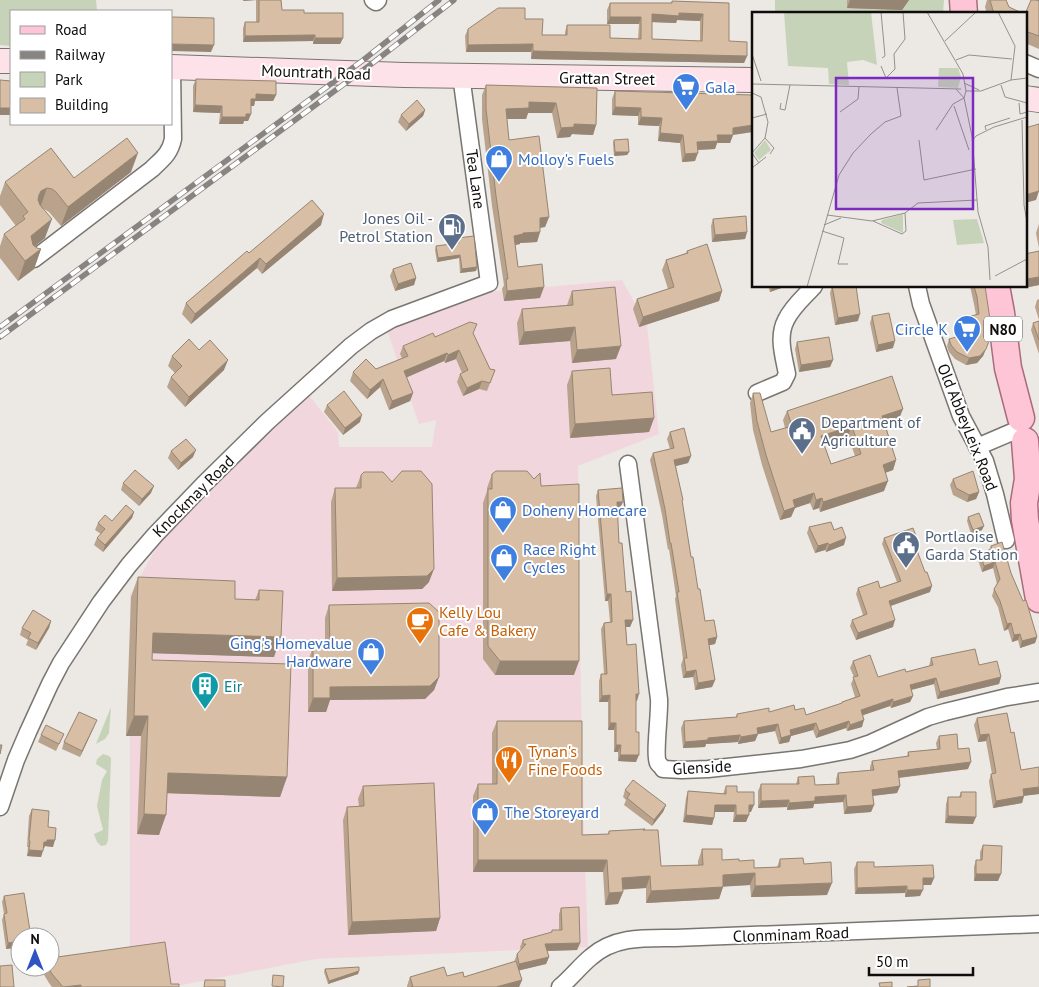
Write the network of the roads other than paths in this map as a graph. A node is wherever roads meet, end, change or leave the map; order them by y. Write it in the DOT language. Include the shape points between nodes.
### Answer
graph roads {
  1 [pos="374,0"];
  2 [pos="378,0"];
  3 [pos="1026,63"];
  4 [pos="172,67"];
  5 [pos="1039,69"];
  6 [pos="461,75"];
  7 [pos="752,80"];
  8 [pos="1026,98"];
  9 [pos="1039,100"];
  10 [pos="47,225"];
  11 [pos="59,240"];
  12 [pos="34,259"];
  13 [pos="489,283"];
  14 [pos="812,288"];
  15 [pos="917,288"];
  16 [pos="996,288"];
  17 [pos="757,393"];
  18 [pos="1031,436"];
  19 [pos="977,447"];
  20 [pos="628,464"];
  21 [pos="1006,540"];
  22 [pos="1039,599"];
  23 [pos="1039,692"];
  24 [pos="0,807"];
  25 [pos="1039,924"];
  26 [pos="560,987"];
  1 -- 2 [label="street"];
  3 -- 5 [label="street"];
  4 -- 6 [label="main road, Mountrath Road"];
  4 -- 11 [label="street" via="173,139 168,153 152,169"];
  6 -- 7 [label="main road, Grattan Street"];
  6 -- 13 [label="street, Tea Lane"];
  8 -- 9 [label="main road"];
  10 -- 11 [label="street"];
  11 -- 12 [label="street"];
  13 -- 24 [label="street, Knockmay Road" via="392,319 351,346 267,422 155,535 101,602 61,663 28,732"];
  14 -- 17 [label="street" via="794,308 783,329 787,374 783,382"];
  15 -- 19 [label="street, Old AbbeyLeix Road" via="961,416"];
  16 -- 18 [label="main road, N80" via="1009,372"];
  18 -- 19 [label="street"];
  18 -- 22 [label="main road" via="1024,503"];
  19 -- 21 [label="street, Old AbbeyLeix Road" via="990,478"];
  20 -- 23 [label="street, Glenside" via="659,699 656,755 663,770 801,759 850,750 944,712"];
  25 -- 26 [label="street, Clonminam Road" via="619,941 590,958"];
}
